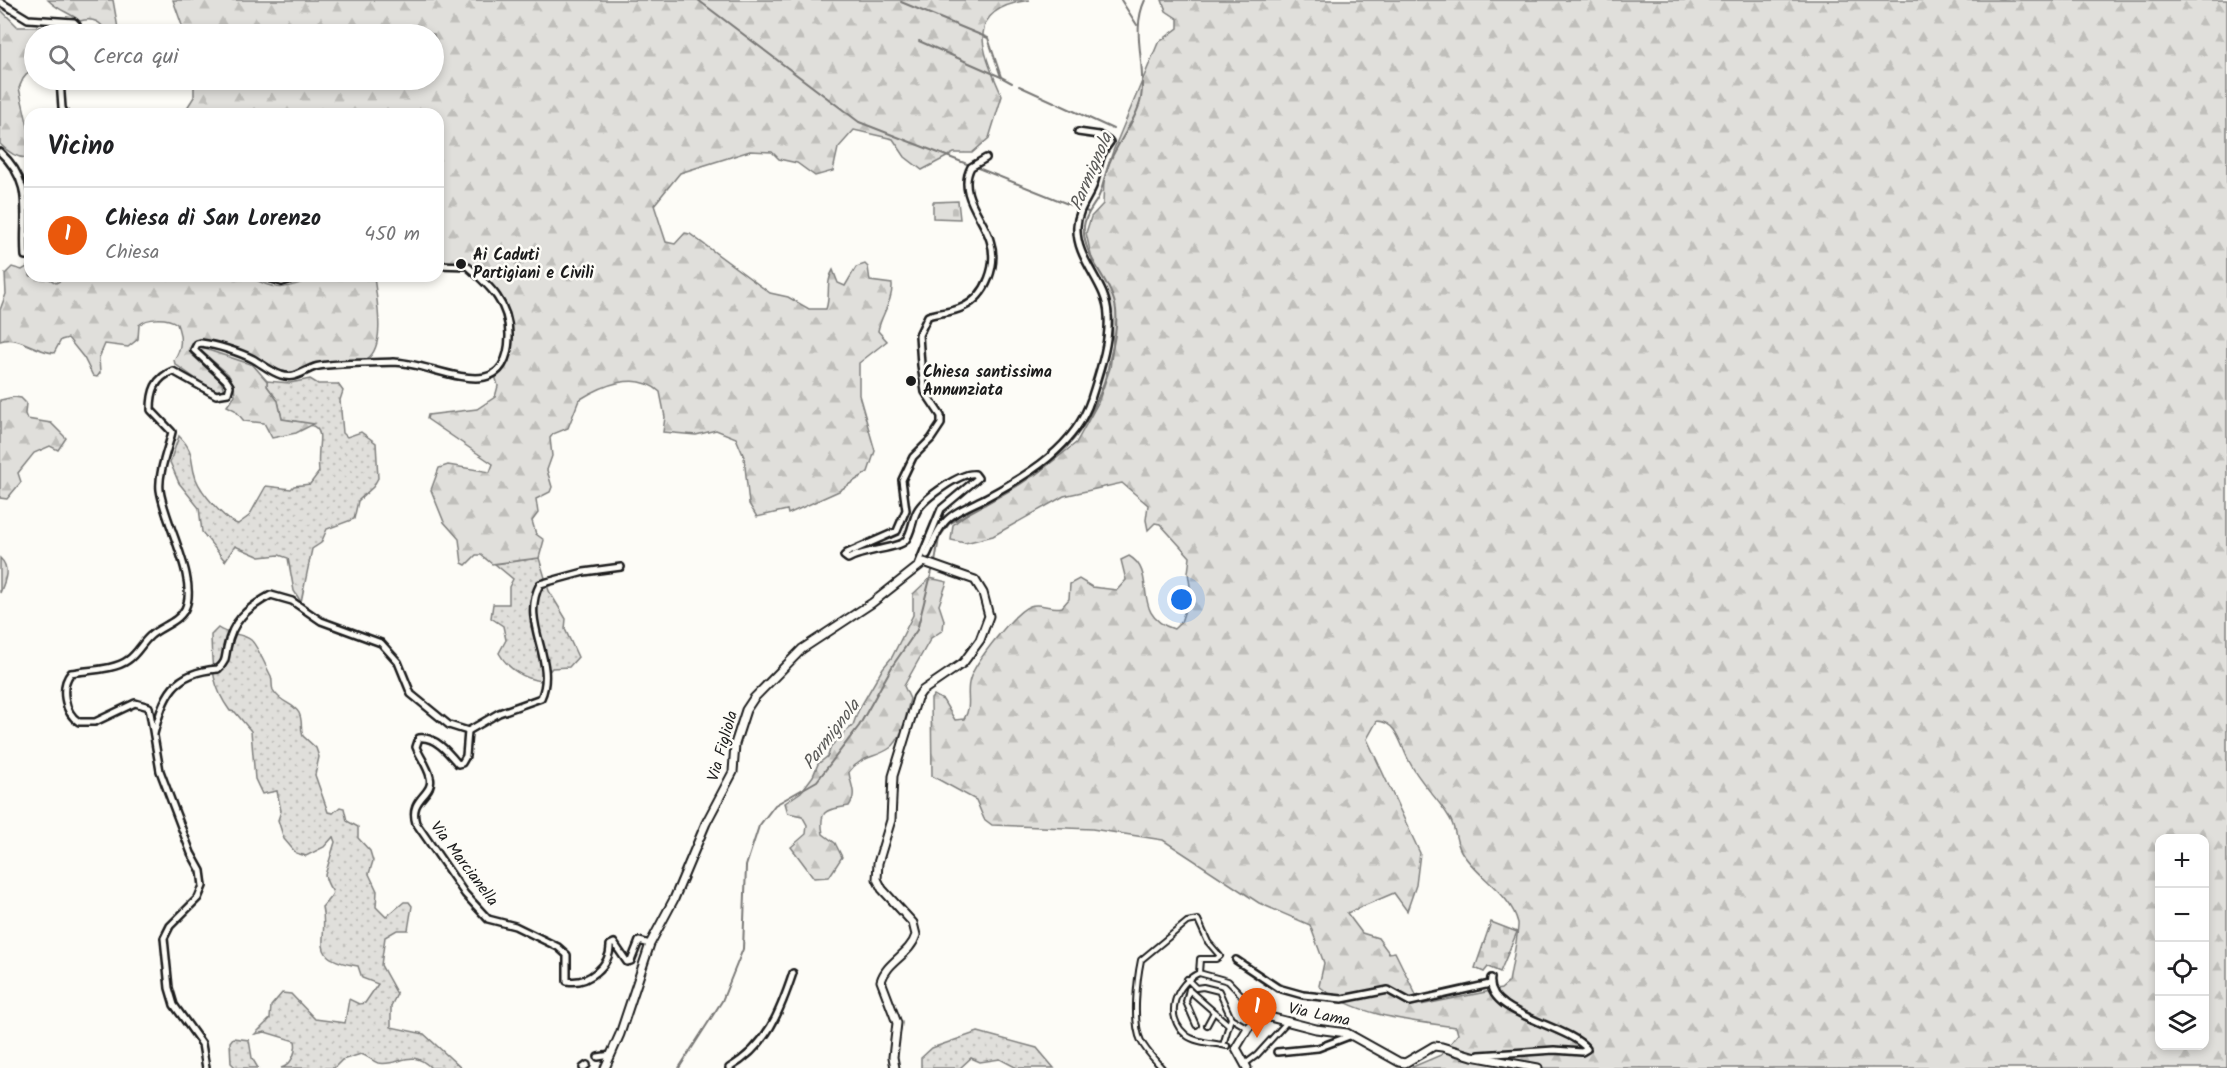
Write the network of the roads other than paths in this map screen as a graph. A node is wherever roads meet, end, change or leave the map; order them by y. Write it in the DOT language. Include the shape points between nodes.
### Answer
graph roads {
  1 [pos="0,2"];
  2 [pos="76,24"];
  3 [pos="61,90"];
  4 [pos="62,108"];
  5 [pos="1078,132"];
  6 [pos="0,152"];
  7 [pos="986,158"];
  8 [pos="24,197"];
  9 [pos="444,265"];
  10 [pos="920,564"];
  11 [pos="621,567"];
  12 [pos="468,731"];
  13 [pos="153,738"];
  14 [pos="650,944"];
  15 [pos="1236,960"];
  16 [pos="793,973"];
  17 [pos="1199,974"];
  18 [pos="1187,979"];
  19 [pos="1190,988"];
  20 [pos="1214,1012"];
  21 [pos="1262,1015"];
  22 [pos="1231,1018"];
  23 [pos="1286,1022"];
  24 [pos="1196,1025"];
  25 [pos="1206,1025"];
  26 [pos="1229,1025"];
  27 [pos="1248,1028"];
  28 [pos="1352,1035"];
  29 [pos="1229,1046"];
  30 [pos="1277,1052"];
  31 [pos="611,1055"];
  32 [pos="1472,1056"];
  33 [pos="598,1057"];
  34 [pos="1246,1066"];
  35 [pos="206,1068"];
  36 [pos="605,1068"];
  37 [pos="729,1068"];
  38 [pos="895,1068"];
  39 [pos="1162,1068"];
  40 [pos="1538,1068"];
  1 -- 2 [label="street" via="28,19"];
  3 -- 4 [label="street"];
  5 -- 10 [label="street" via="1099,135 1110,142 1098,161 1094,184 1077,227 1081,255 1108,312 1107,342 1091,399 1073,430 1046,460 945,522"];
  6 -- 8 [label="street" via="17,170"];
  7 -- 10 [label="street" via="971,167 968,181 972,206 990,238 988,280 981,294 969,304 928,316 919,335 925,393 941,416 941,424 913,457 902,480 906,510 897,531 844,556 848,559 867,550 901,546 917,511 930,495 963,475 975,474 978,478 941,509"];
  9 -- 13 [label="street" via="467,266 496,293 510,325 506,363 497,373 471,378 392,362 319,366 290,377 251,358 201,343 194,350 230,386 228,393 216,395 173,371 156,382 151,410 172,432 159,488 184,567 188,586 186,607 178,619 150,635 129,660 71,673 66,678 65,691 70,716 84,724 135,703 144,704 149,707"];
  10 -- 14 [label="street, Via Figliola" via="872,603 802,649 754,698 739,727 727,786"];
  10 -- 38 [label="street" via="953,571 980,585 989,616 980,640 963,663 917,698 893,776 891,820 877,879 913,923 916,936 881,981 897,1023"];
  11 -- 12 [label="street" via="540,584 533,596 532,612 545,673 541,698 499,713"];
  12 -- 13 [label="street" via="449,725 411,694 398,662 381,643 321,621 292,601 271,595 250,606 232,626 226,662 218,669 184,677 174,685 161,709"];
  12 -- 14 [label="street, Via Marcianella" via="466,756 458,764 435,741 419,738 416,747 431,778 430,787 415,804 413,813 416,824 465,894 488,919 515,926 558,946 567,955 567,981 580,981 602,969 614,943 627,962 635,955 639,941"];
  13 -- 35 [label="street" via="160,771 201,870 203,886 198,898 170,926 164,945 174,1005 202,1044"];
  14 -- 31 [label="street, Via Figliola"];
  15 -- 32 [label="street" via="1278,988 1342,999 1388,990 1410,1002 1490,981 1494,993 1508,1006 1527,1019 1562,1030 1587,1049"];
  16 -- 37 [label="street" via="775,1023"];
  17 -- 18 [label="street"];
  17 -- 21 [label="street" via="1228,981"];
  17 -- 39 [label="street" via="1200,958 1220,956 1198,920 1187,922 1141,960 1137,989 1140,1040"];
  18 -- 19 [label="street"];
  18 -- 29 [label="street" via="1174,1006 1177,1023 1191,1038"];
  19 -- 20 [label="street"];
  19 -- 22 [label="street" via="1220,991"];
  19 -- 24 [label="street" via="1186,1002"];
  20 -- 25 [label="street"];
  20 -- 26 [label="street"];
  21 -- 23 [label="street, Via Lama"];
  21 -- 27 [label="street, Via Lama"];
  22 -- 26 [label="street"];
  22 -- 27 [label="street"];
  23 -- 28 [label="street, Via Lama"];
  23 -- 34 [label="street"];
  26 -- 29 [label="street"];
  27 -- 29 [label="street, Via Lama"];
  28 -- 30 [label="street" via="1318,1048"];
  28 -- 32 [label="street, Via Lama" via="1399,1062 1416,1059 1434,1046"];
  29 -- 34 [label="street"];
  31 -- 33 [label="street"];
  31 -- 36 [label="street, Via Figliola"];
  32 -- 40 [label="street"];
}
